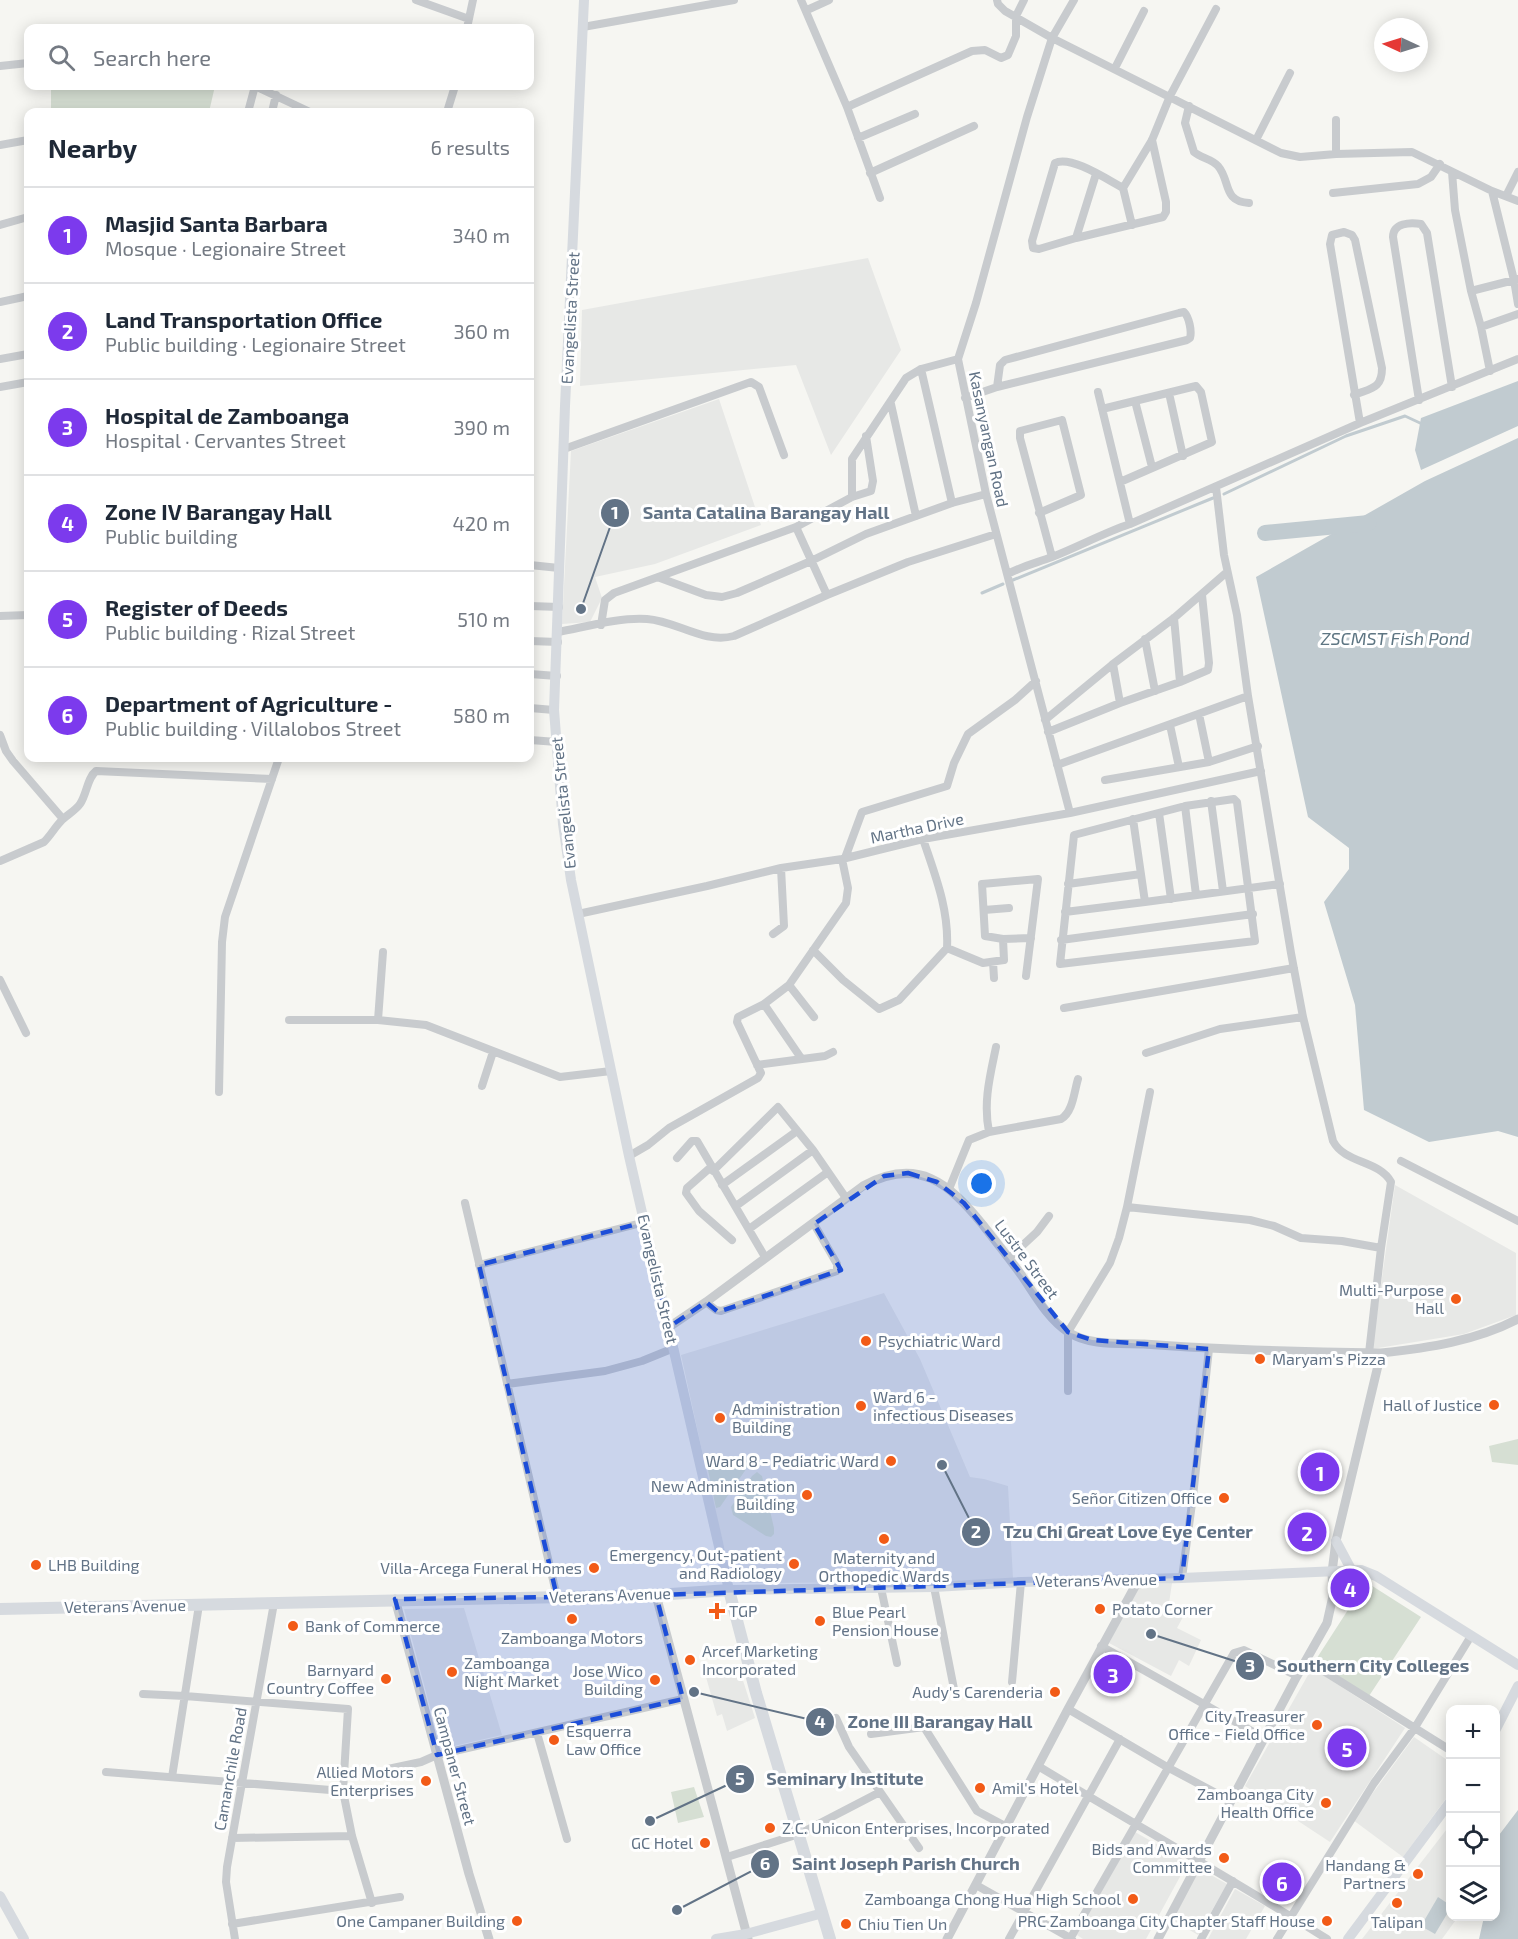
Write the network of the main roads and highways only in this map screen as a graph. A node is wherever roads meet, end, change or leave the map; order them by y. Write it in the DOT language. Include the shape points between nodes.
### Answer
graph roads {
  1 [pos="585,0"];
  2 [pos="1336,1540"];
  3 [pos="1352,1570"];
  4 [pos="729,1590"];
  5 [pos="0,1609"];
  6 [pos="1518,1665"];
  7 [pos="1518,1686"];
  8 [pos="1500,1721"];
  9 [pos="1446,1807"];
  10 [pos="0,1896"];
  11 [pos="823,1913"];
  12 [pos="747,1937"];
  13 [pos="24,1939"];
  14 [pos="716,1939"];
  15 [pos="830,1939"];
  16 [pos="1348,1939"];
  1 -- 4 [label="main road, Evangelista Street" via="554,710 562,824 629,1156"];
  2 -- 3 [label="main road"];
  3 -- 4 [label="main road, Veterans Avenue" via="934,1587"];
  3 -- 6 [label="main road, Veterans Avenue" via="1376,1576"];
  4 -- 5 [label="main road, Veterans Avenue" via="656,1595"];
  4 -- 11 [label="main road" via="750,1674"];
  7 -- 8 [label="main road"];
  9 -- 16 [label="main road"];
  10 -- 13 [label="main road"];
  11 -- 12 [label="main road"];
  11 -- 15 [label="main road"];
  12 -- 14 [label="main road"];
}
